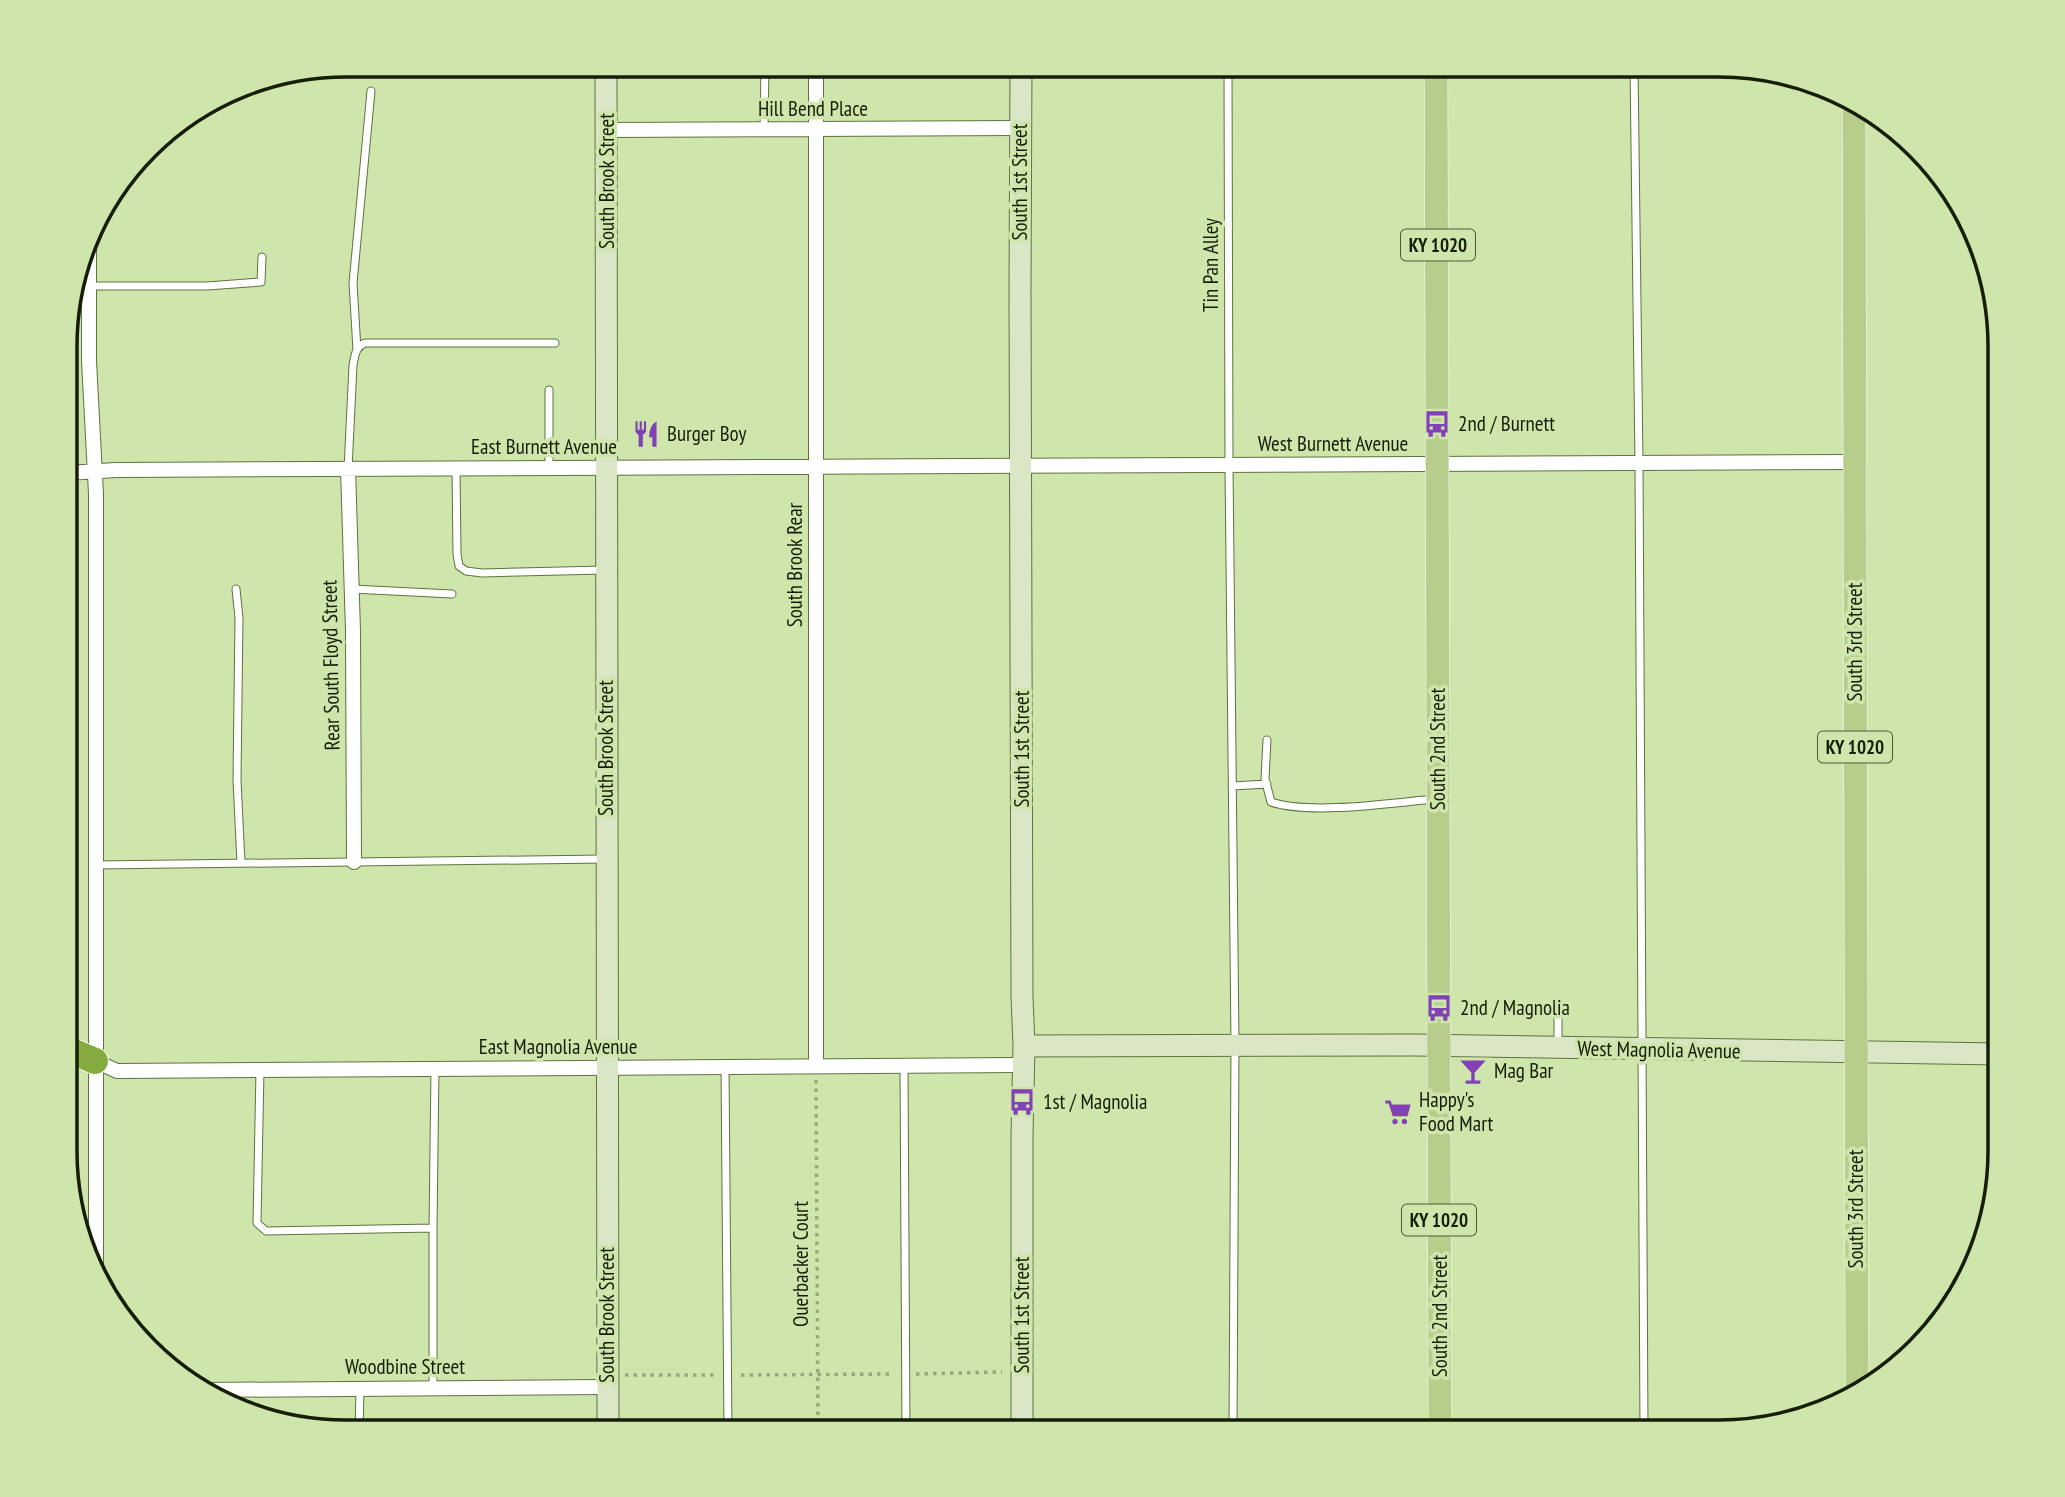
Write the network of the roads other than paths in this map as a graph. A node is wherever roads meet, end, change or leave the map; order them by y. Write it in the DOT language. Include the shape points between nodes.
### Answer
graph roads {
  1 [pos="606,77"];
  2 [pos="765,77"];
  3 [pos="816,77"];
  4 [pos="1021,77"];
  5 [pos="1228,77"];
  6 [pos="1436,77"];
  7 [pos="1634,77"];
  8 [pos="371,91"];
  9 [pos="1854,113"];
  10 [pos="1020,128"];
  11 [pos="607,130"];
  12 [pos="764,130"];
  13 [pos="815,130"];
  14 [pos="262,257"];
  15 [pos="88,268"];
  16 [pos="88,286"];
  17 [pos="555,344"];
  18 [pos="357,350"];
  19 [pos="550,390"];
  20 [pos="1854,462"];
  21 [pos="1437,464"];
  22 [pos="1639,464"];
  23 [pos="1229,466"];
  24 [pos="817,467"];
  25 [pos="1021,467"];
  26 [pos="456,468"];
  27 [pos="549,468"];
  28 [pos="607,468"];
  29 [pos="348,469"];
  30 [pos="94,471"];
  31 [pos="77,472"];
  32 [pos="605,570"];
  33 [pos="236,589"];
  34 [pos="351,589"];
  35 [pos="452,594"];
  36 [pos="1267,740"];
  37 [pos="1266,784"];
  38 [pos="1232,786"];
  39 [pos="1438,798"];
  40 [pos="606,859"];
  41 [pos="354,862"];
  42 [pos="241,863"];
  43 [pos="95,864"];
  44 [pos="1558,1005"];
  45 [pos="1235,1044"];
  46 [pos="1439,1046"];
  47 [pos="1558,1048"];
  48 [pos="1643,1049"];
  49 [pos="77,1053"];
  50 [pos="1856,1053"];
  51 [pos="1988,1054"];
  52 [pos="1023,1055"];
  53 [pos="95,1061"];
  54 [pos="904,1065"];
  55 [pos="725,1066"];
  56 [pos="816,1066"];
  57 [pos="607,1067"];
  58 [pos="435,1069"];
  59 [pos="260,1070"];
  60 [pos="433,1228"];
  61 [pos="96,1251"];
  62 [pos="1857,1382"];
  63 [pos="607,1387"];
  64 [pos="360,1388"];
  65 [pos="433,1388"];
  66 [pos="223,1390"];
  67 [pos="359,1420"];
  68 [pos="608,1420"];
  69 [pos="728,1420"];
  70 [pos="906,1420"];
  71 [pos="1022,1420"];
  72 [pos="1233,1420"];
  73 [pos="1440,1420"];
  74 [pos="1644,1420"];
  1 -- 11 [label="street, South Brook Street"];
  2 -- 12 [label="lane"];
  3 -- 13 [label="street, South Brook Rear"];
  4 -- 10 [label="street, South 1st Street"];
  5 -- 23 [label="lane, Tin Pan Alley"];
  6 -- 21 [label="main road, South 2nd Street / KY 1020"];
  7 -- 22 [label="lane"];
  8 -- 18 [label="lane" via="353,283"];
  9 -- 20 [label="main road, South 3rd Street / KY 1020"];
  10 -- 13 [label="street, Hill Bend Place"];
  10 -- 25 [label="street, South 1st Street"];
  11 -- 12 [label="street, Hill Bend Place"];
  11 -- 28 [label="street, South Brook Street"];
  12 -- 13 [label="street, Hill Bend Place"];
  13 -- 24 [label="street, South Brook Rear"];
  14 -- 16 [label="lane" via="261,282"];
  15 -- 16 [label="street"];
  16 -- 30 [label="street"];
  17 -- 18 [label="lane" via="365,343"];
  18 -- 29 [label="lane"];
  19 -- 27 [label="lane"];
  20 -- 22 [label="street, West Burnett Avenue"];
  20 -- 50 [label="main road, South 3rd Street / KY 1020"];
  21 -- 22 [label="street, West Burnett Avenue"];
  21 -- 23 [label="street, West Burnett Avenue"];
  21 -- 39 [label="main road, South 2nd Street / KY 1020"];
  22 -- 48 [label="lane"];
  23 -- 25 [label="street, West Burnett Avenue"];
  23 -- 38 [label="lane, Tin Pan Alley"];
  24 -- 25 [label="street, East Burnett Avenue"];
  24 -- 28 [label="street, East Burnett Avenue"];
  24 -- 56 [label="street, South Brook Rear"];
  25 -- 52 [label="street, South 1st Street"];
  26 -- 27 [label="street, East Burnett Avenue"];
  26 -- 29 [label="street, East Burnett Avenue"];
  26 -- 32 [label="lane" via="457,554 459,566 466,571"];
  27 -- 28 [label="street, East Burnett Avenue"];
  28 -- 32 [label="street, South Brook Street"];
  29 -- 30 [label="street, East Burnett Avenue"];
  29 -- 34 [label="street, Rear South Floyd Street"];
  30 -- 31 [label="street, East Burnett Avenue"];
  30 -- 43 [label="street"];
  32 -- 40 [label="street, South Brook Street"];
  33 -- 42 [label="lane"];
  34 -- 35 [label="lane"];
  34 -- 41 [label="street, Rear South Floyd Street"];
  36 -- 37 [label="lane"];
  37 -- 38 [label="lane"];
  37 -- 39 [label="lane" via="1271,802 1286,807"];
  38 -- 45 [label="lane, Tin Pan Alley"];
  39 -- 46 [label="main road, South 2nd Street / KY 1020"];
  40 -- 41 [label="lane"];
  40 -- 57 [label="street, South Brook Street"];
  41 -- 42 [label="lane"];
  42 -- 43 [label="lane"];
  43 -- 53 [label="street"];
  44 -- 47 [label="lane"];
  45 -- 46 [label="street, West Magnolia Avenue"];
  45 -- 52 [label="street, West Magnolia Avenue"];
  45 -- 72 [label="lane, Tin Pan Alley"];
  46 -- 47 [label="street, West Magnolia Avenue"];
  46 -- 73 [label="main road, South 2nd Street / KY 1020"];
  47 -- 48 [label="street, West Magnolia Avenue"];
  48 -- 50 [label="street, West Magnolia Avenue"];
  48 -- 74 [label="lane"];
  49 -- 53 [label="highway"];
  50 -- 51 [label="street, West Magnolia Avenue"];
  50 -- 62 [label="main road, South 3rd Street / KY 1020"];
  52 -- 54 [label="street, East Magnolia Avenue"];
  52 -- 71 [label="street, South 1st Street"];
  53 -- 59 [label="street, East Magnolia Avenue" via="117,1071"];
  53 -- 61 [label="street"];
  54 -- 56 [label="street, East Magnolia Avenue"];
  54 -- 70 [label="lane"];
  55 -- 56 [label="street, East Magnolia Avenue"];
  55 -- 57 [label="street, East Magnolia Avenue"];
  55 -- 69 [label="lane"];
  57 -- 58 [label="street, East Magnolia Avenue"];
  57 -- 63 [label="street, South Brook Street"];
  58 -- 59 [label="street, East Magnolia Avenue"];
  58 -- 60 [label="lane"];
  59 -- 60 [label="lane" via="257,1223 266,1231"];
  60 -- 65 [label="lane"];
  63 -- 65 [label="street, Woodbine Street"];
  63 -- 68 [label="street, South Brook Street"];
  64 -- 65 [label="street, Woodbine Street"];
  64 -- 66 [label="street, Woodbine Street"];
  64 -- 67 [label="lane"];
}
